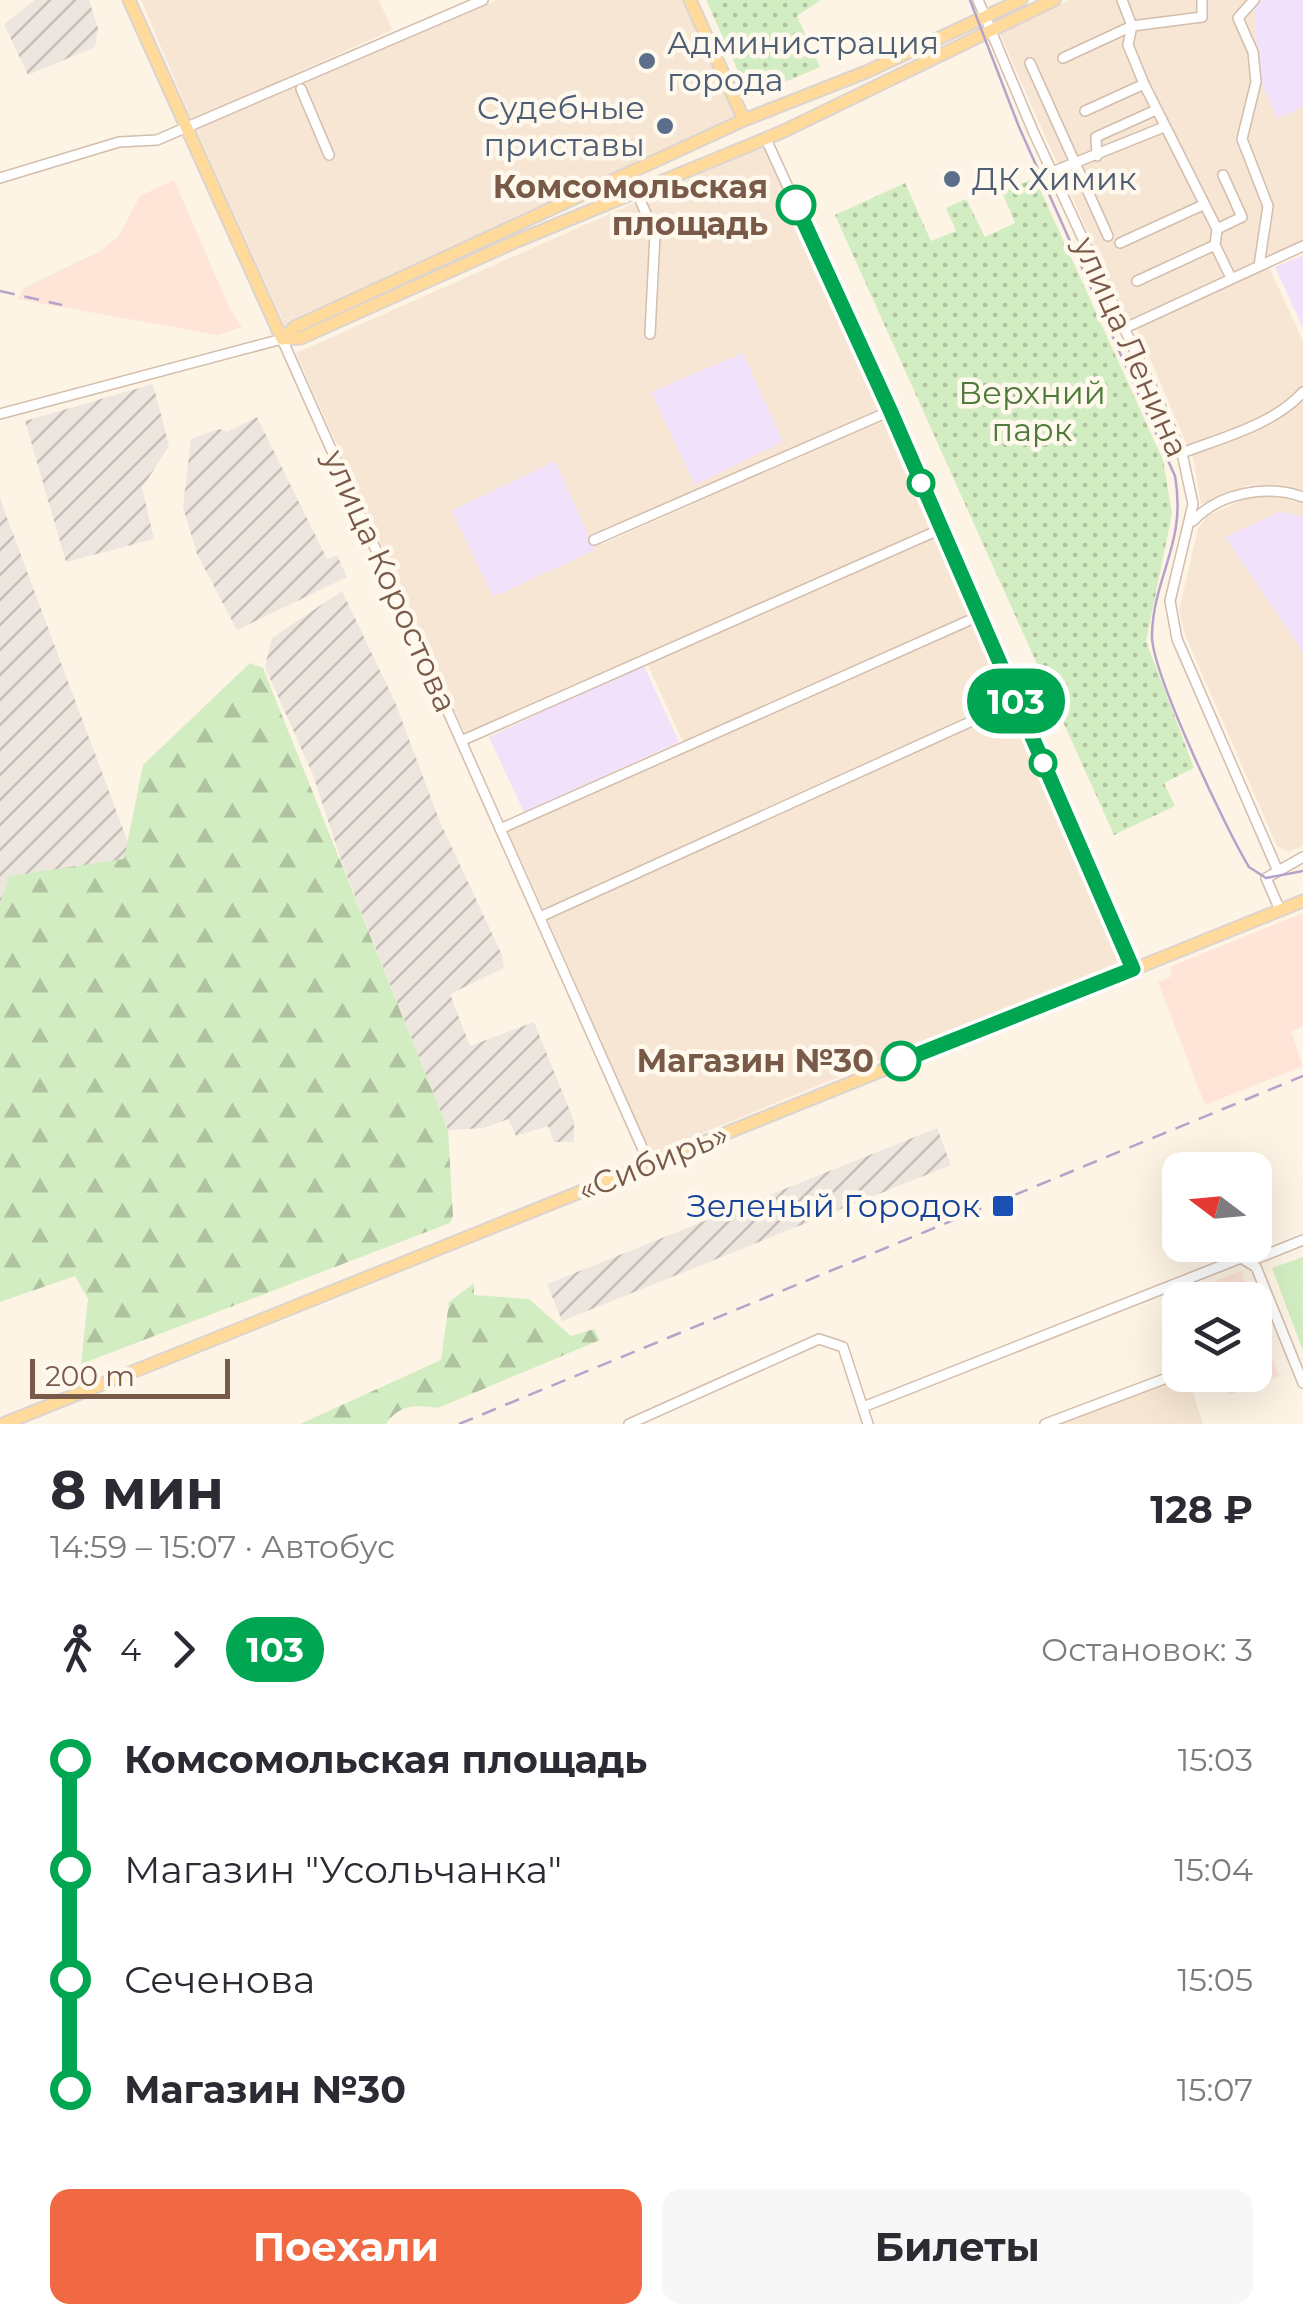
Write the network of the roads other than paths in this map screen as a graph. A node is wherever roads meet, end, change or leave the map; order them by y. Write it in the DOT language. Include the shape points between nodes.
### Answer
graph roads {
  1 [pos="129,0"];
  2 [pos="483,0"];
  3 [pos="690,0"];
  4 [pos="978,0"];
  5 [pos="1021,0"];
  6 [pos="1054,0"];
  7 [pos="1122,0"];
  8 [pos="1202,0"];
  9 [pos="1254,0"];
  10 [pos="985,24"];
  11 [pos="1132,26"];
  12 [pos="1062,58"];
  13 [pos="1030,62"];
  14 [pos="1144,84"];
  15 [pos="301,89"];
  16 [pos="800,98"];
  17 [pos="1156,110"];
  18 [pos="1085,111"];
  19 [pos="810,119"];
  20 [pos="744,120"];
  21 [pos="187,128"];
  22 [pos="1164,128"];
  23 [pos="708,138"];
  24 [pos="766,139"];
  25 [pos="330,155"];
  26 [pos="1097,156"];
  27 [pos="717,160"];
  28 [pos="1074,164"];
  29 [pos="1052,172"];
  30 [pos="1223,175"];
  31 [pos="0,178"];
  32 [pos="637,193"];
  33 [pos="1204,205"];
  34 [pos="1217,228"];
  35 [pos="1108,236"];
  36 [pos="1120,243"];
  37 [pos="1215,246"];
  38 [pos="1303,246"];
  39 [pos="1258,266"];
  40 [pos="1233,277"];
  41 [pos="1137,281"];
  42 [pos="1123,328"];
  43 [pos="650,334"];
  44 [pos="282,339"];
  45 [pos="1303,392"];
  46 [pos="890,410"];
  47 [pos="0,414"];
  48 [pos="1182,453"];
  49 [pos="1303,497"];
  50 [pos="1191,523"];
  51 [pos="941,529"];
  52 [pos="594,540"];
  53 [pos="979,616"];
  54 [pos="1016,701"];
  55 [pos="461,741"];
  56 [pos="500,829"];
  57 [pos="1303,857"];
  58 [pos="1278,869"];
  59 [pos="1303,901"];
  60 [pos="1280,910"];
  61 [pos="540,917"];
  62 [pos="1133,969"];
  63 [pos="649,1163"];
  64 [pos="1303,1240"];
  65 [pos="1253,1264"];
  66 [pos="1162,1380"];
  67 [pos="1303,1384"];
  68 [pos="863,1407"];
  69 [pos="3,1424"];
  70 [pos="629,1424"];
  71 [pos="868,1424"];
  72 [pos="1044,1424"];
  1 -- 21 [label="main road, улица Коростова"];
  2 -- 21 [label="street"];
  3 -- 20 [label="main road"];
  4 -- 10 [label="street, улица Ленина"];
  5 -- 10 [label="main road"];
  6 -- 10 [label="main road"];
  7 -- 11 [label="street"];
  8 -- 11 [label="street" via="1202,17"];
  9 -- 39 [label="street" via="1238,18 1253,52 1256,82 1242,139 1268,206"];
  10 -- 16 [label="main road"];
  10 -- 19 [label="main road"];
  10 -- 29 [label="street, улица Ленина"];
  11 -- 12 [label="street"];
  11 -- 14 [label="street" via="1128,45"];
  13 -- 28 [label="street"];
  14 -- 17 [label="street"];
  14 -- 18 [label="street"];
  15 -- 25 [label="street"];
  16 -- 19 [label="main road" via="812,102"];
  16 -- 20 [label="main road"];
  17 -- 22 [label="street"];
  17 -- 26 [label="street" via="1096,136"];
  19 -- 24 [label="main road"];
  20 -- 23 [label="main road"];
  21 -- 31 [label="street"];
  21 -- 44 [label="main road, улица Коростова"];
  22 -- 26 [label="street"];
  22 -- 33 [label="street"];
  23 -- 27 [label="main road" via="703,155"];
  23 -- 44 [label="main road" via="295,327"];
  24 -- 27 [label="main road"];
  24 -- 46 [label="street"];
  26 -- 28 [label="street"];
  27 -- 44 [label="main road" via="301,338"];
  28 -- 29 [label="street"];
  28 -- 35 [label="street"];
  29 -- 42 [label="street, улица Ленина"];
  30 -- 34 [label="street" via="1242,217"];
  32 -- 43 [label="street" via="655,234"];
  33 -- 34 [label="street"];
  33 -- 36 [label="street"];
  34 -- 37 [label="street"];
  37 -- 40 [label="street"];
  37 -- 41 [label="street"];
  38 -- 39 [label="street"];
  39 -- 40 [label="street"];
  40 -- 42 [label="street"];
  42 -- 48 [label="street, улица Ленина"];
  44 -- 47 [label="street"];
  44 -- 55 [label="street, улица Коростова"];
  45 -- 48 [label="street" via="1247,427"];
  46 -- 51 [label="street"];
  46 -- 52 [label="street"];
  48 -- 50 [label="street, улица Ленина" via="1191,483"];
  49 -- 50 [label="street" via="1249,491 1204,508"];
  50 -- 58 [label="street, улица Ленина" via="1170,601 1174,627"];
  51 -- 53 [label="street"];
  51 -- 55 [label="street"];
  53 -- 54 [label="street"];
  53 -- 56 [label="street"];
  54 -- 61 [label="street"];
  54 -- 62 [label="street"];
  55 -- 56 [label="street, улица Коростова"];
  56 -- 61 [label="street, улица Коростова"];
  57 -- 58 [label="street"];
  58 -- 60 [label="street" via="1266,878"];
  59 -- 60 [label="main road, «Сибирь»"];
  60 -- 62 [label="main road, «Сибирь»"];
  61 -- 63 [label="street, улица Коростова"];
  62 -- 63 [label="main road, «Сибирь»"];
  63 -- 69 [label="main road, «Сибирь»"];
  64 -- 65 [label="street"];
  65 -- 67 [label="street"];
  65 -- 68 [label="street" via="1234,1259"];
  66 -- 72 [label="street"];
  68 -- 70 [label="street" via="843,1348 819,1339"];
  68 -- 71 [label="street"];
}
